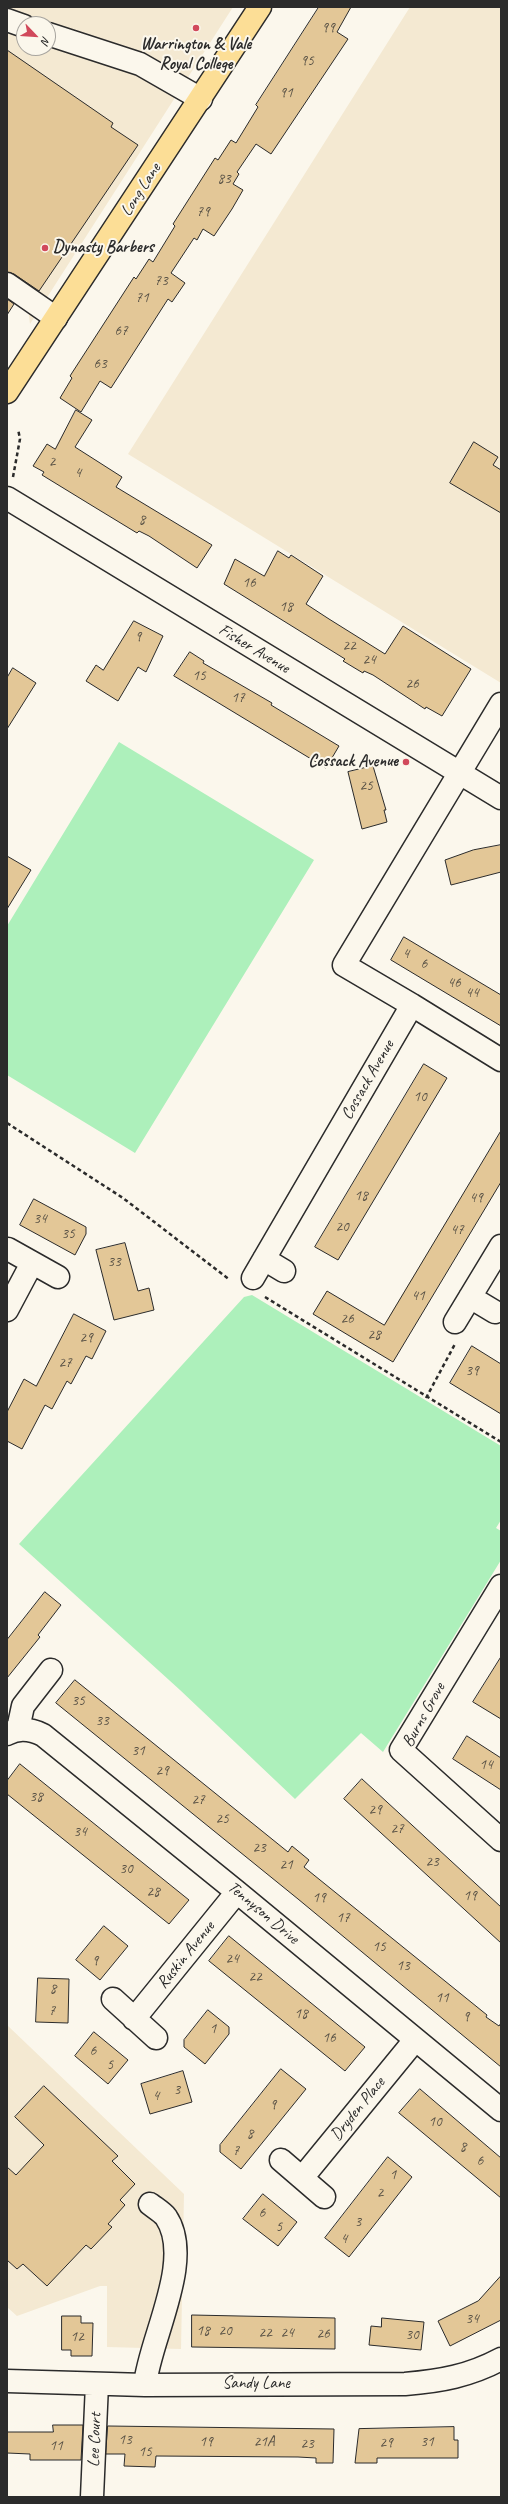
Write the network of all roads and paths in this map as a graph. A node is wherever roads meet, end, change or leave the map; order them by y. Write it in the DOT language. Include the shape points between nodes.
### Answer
graph roads {
  1 [pos="260,7"];
  2 [pos="56,37"];
  3 [pos="201,99"];
  4 [pos="7,284"];
  5 [pos="56,318"];
  6 [pos="7,392"];
  7 [pos="18,429"];
  8 [pos="9,490"];
  9 [pos="501,704"];
  10 [pos="458,772"];
  11 [pos="501,798"];
  12 [pos="412,1005"];
  13 [pos="501,1060"];
  14 [pos="7,1123"];
  15 [pos="501,1246"];
  16 [pos="8,1249"];
  17 [pos="264,1259"];
  18 [pos="32,1263"];
  19 [pos="284,1271"];
  20 [pos="58,1277"];
  21 [pos="250,1282"];
  22 [pos="470,1297"];
  23 [pos="7,1310"];
  24 [pos="495,1312"];
  25 [pos="455,1322"];
  26 [pos="426,1398"];
  27 [pos="501,1442"];
  28 [pos="501,1586"];
  29 [pos="51,1670"];
  30 [pos="13,1731"];
  31 [pos="501,1840"];
  32 [pos="237,1892"];
  33 [pos="113,1999"];
  34 [pos="134,2019"];
  35 [pos="156,2038"];
  36 [pos="415,2040"];
  37 [pos="501,2110"];
  38 [pos="280,2160"];
  39 [pos="302,2178"];
  40 [pos="324,2197"];
  41 [pos="150,2204"];
  42 [pos="501,2359"];
  43 [pos="7,2381"];
  44 [pos="97,2384"];
  45 [pos="145,2385"];
  46 [pos="92,2497"];
  1 -- 3 [label="main road, Long Lane"];
  2 -- 3 [label="street" via="140,64"];
  3 -- 5 [label="main road, Long Lane"];
  4 -- 5 [label="street"];
  5 -- 6 [label="main road, Long Lane"];
  7 -- 8 [label="path" via="20,439"];
  8 -- 10 [label="street, Fisher Avenue"];
  9 -- 10 [label="street"];
  10 -- 11 [label="street, Fisher Avenue"];
  10 -- 12 [label="street" via="344,965"];
  12 -- 13 [label="street"];
  12 -- 17 [label="street, Cossack Avenue"];
  14 -- 21 [label="path" via="123,1198 235,1284"];
  15 -- 22 [label="street"];
  16 -- 18 [label="street"];
  17 -- 19 [label="street"];
  17 -- 21 [label="street, Cossack Avenue"];
  18 -- 20 [label="street"];
  18 -- 23 [label="street"];
  21 -- 26 [label="path"];
  22 -- 24 [label="street"];
  22 -- 25 [label="street"];
  25 -- 26 [label="path" via="460,1335"];
  26 -- 27 [label="path"];
  28 -- 31 [label="street, Burns Grove" via="401,1750"];
  29 -- 30 [label="street" via="23,1706"];
  30 -- 32 [label="street, Tennyson Drive" via="35,1731 43,1735"];
  32 -- 34 [label="street, Ruskin Avenue"];
  32 -- 36 [label="street, Tennyson Drive"];
  33 -- 34 [label="street"];
  34 -- 35 [label="street"];
  36 -- 37 [label="street, Tennyson Drive"];
  36 -- 39 [label="street, Dryden Place"];
  38 -- 39 [label="street"];
  39 -- 40 [label="street"];
  41 -- 45 [label="street" via="166,2216 174,2234 175,2253 168,2302 149,2361"];
  42 -- 45 [label="street, Sandy Lane" via="485,2368 446,2380 405,2384"];
  43 -- 44 [label="street, Sandy Lane"];
  44 -- 45 [label="street, Sandy Lane"];
  44 -- 46 [label="street, Lee Court"];
}
